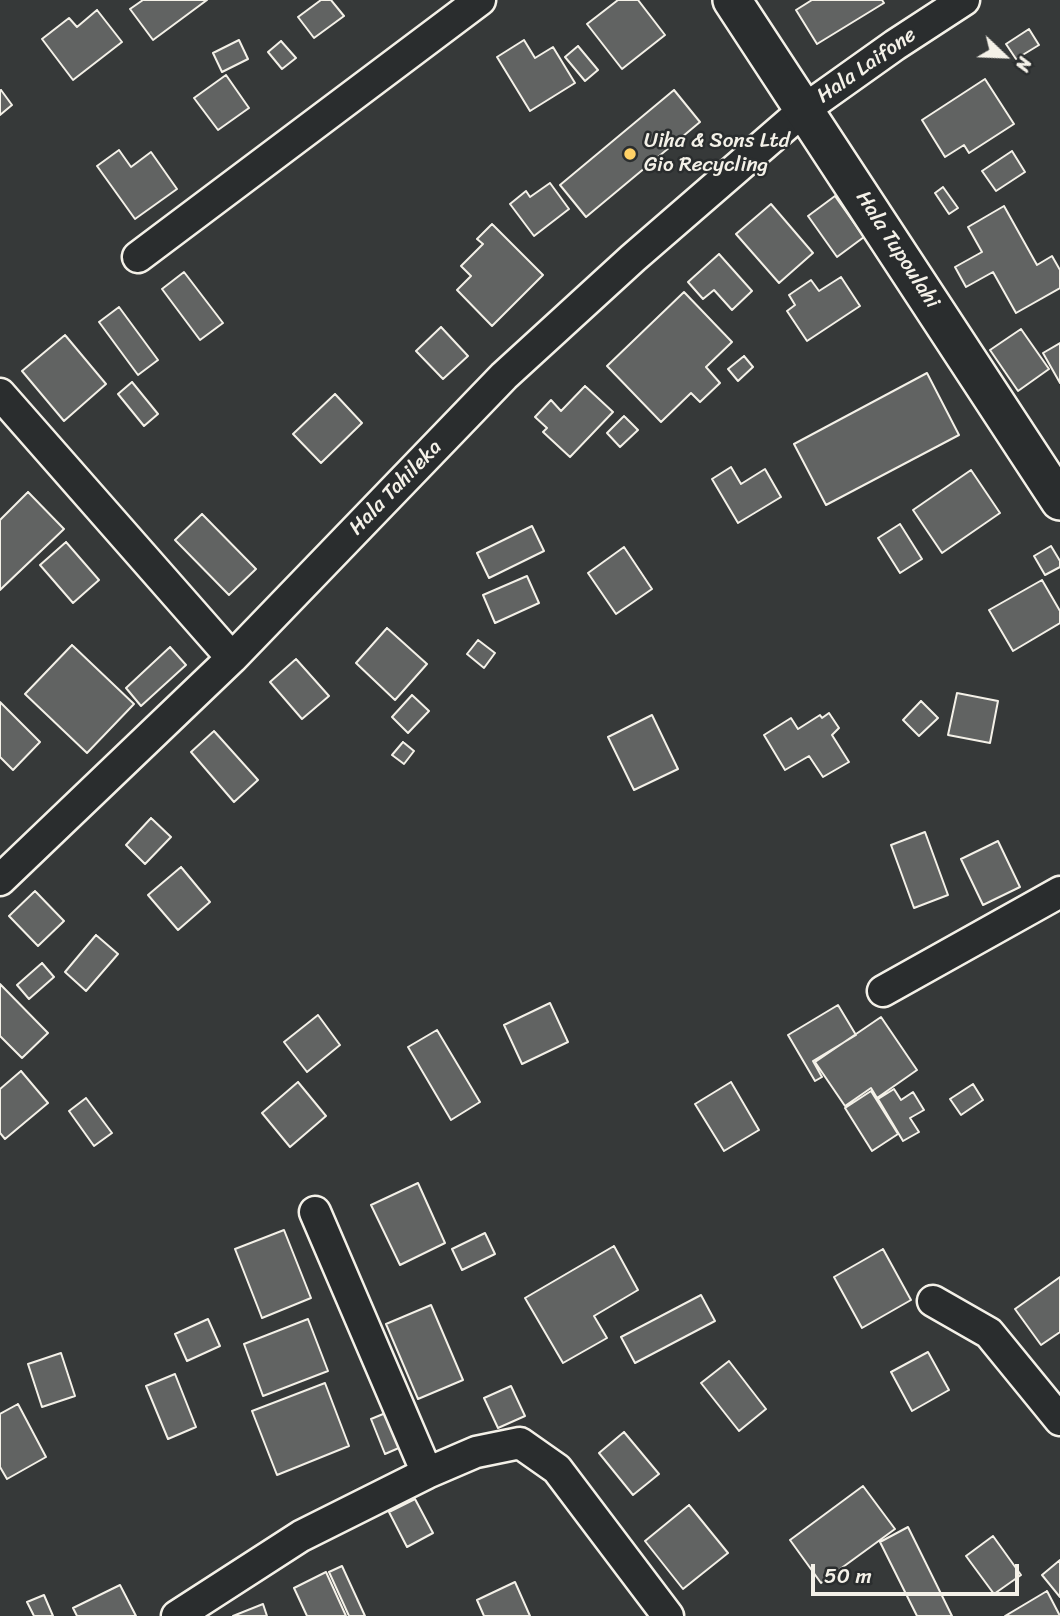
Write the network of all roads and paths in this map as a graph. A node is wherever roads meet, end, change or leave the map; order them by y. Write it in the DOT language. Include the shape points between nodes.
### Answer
graph roads {
  1 [pos="480,0"];
  2 [pos="732,0"];
  3 [pos="964,0"];
  4 [pos="805,110"];
  5 [pos="138,257"];
  6 [pos="0,394"];
  7 [pos="1060,501"];
  8 [pos="232,658"];
  9 [pos="0,880"];
  10 [pos="1060,892"];
  11 [pos="883,991"];
  12 [pos="315,1212"];
  13 [pos="933,1301"];
  14 [pos="1060,1420"];
  15 [pos="427,1473"];
  16 [pos="177,1616"];
  17 [pos="668,1616"];
  1 -- 5 [label="street"];
  2 -- 4 [label="main road, Hala Tupoulahi"];
  3 -- 4 [label="street, Hala Laifone"];
  4 -- 7 [label="main road, Hala Tupoulahi"];
  4 -- 8 [label="street, Hala Tahileka" via="504,376"];
  6 -- 8 [label="street"];
  8 -- 9 [label="street, Hala Tahileka"];
  10 -- 11 [label="street"];
  12 -- 15 [label="street"];
  13 -- 14 [label="street" via="989,1333"];
  15 -- 16 [label="street" via="301,1536"];
  15 -- 17 [label="street" via="476,1452 520,1443 557,1469"];
}
